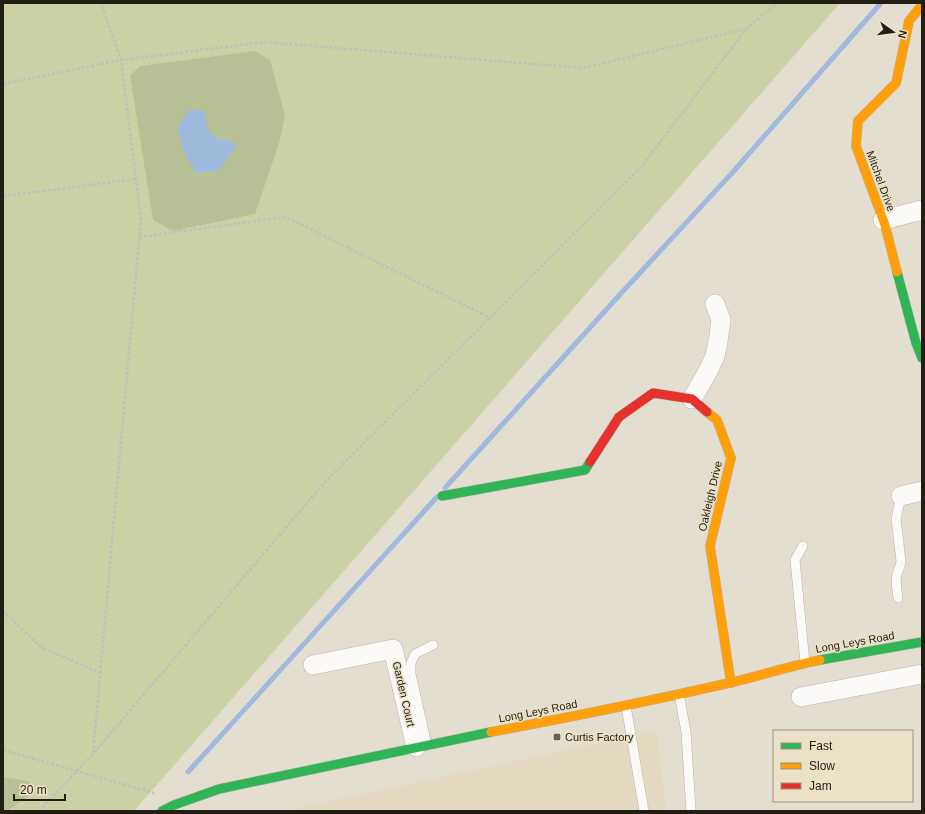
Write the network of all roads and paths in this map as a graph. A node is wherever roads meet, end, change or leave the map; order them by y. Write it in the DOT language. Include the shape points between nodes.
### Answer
graph roads {
  1 [pos="101,3"];
  2 [pos="777,3"];
  3 [pos="922,5"];
  4 [pos="746,29"];
  5 [pos="122,60"];
  6 [pos="3,84"];
  7 [pos="136,179"];
  8 [pos="3,196"];
  9 [pos="922,210"];
  10 [pos="883,220"];
  11 [pos="140,237"];
  12 [pos="715,304"];
  13 [pos="490,318"];
  14 [pos="922,358"];
  15 [pos="692,399"];
  16 [pos="922,491"];
  17 [pos="442,496"];
  18 [pos="901,496"];
  19 [pos="802,546"];
  20 [pos="898,598"];
  21 [pos="3,611"];
  22 [pos="922,642"];
  23 [pos="433,645"];
  24 [pos="805,663"];
  25 [pos="313,665"];
  26 [pos="100,674"];
  27 [pos="922,674"];
  28 [pos="731,683"];
  29 [pos="680,694"];
  30 [pos="801,697"];
  31 [pos="626,706"];
  32 [pos="422,746"];
  33 [pos="3,750"];
  34 [pos="93,754"];
  35 [pos="78,771"];
  36 [pos="174,805"];
  37 [pos="39,811"];
  38 [pos="162,811"];
  39 [pos="644,811"];
  40 [pos="691,811"];
  1 -- 5 [label="path"];
  2 -- 4 [label="path"];
  3 -- 10 [label="street, Mitchel Drive" via="909,22 896,83 858,121 856,146"];
  4 -- 5 [label="path" via="582,68 264,42"];
  4 -- 13 [label="path" via="642,166"];
  5 -- 6 [label="path"];
  5 -- 7 [label="path"];
  7 -- 8 [label="path"];
  7 -- 11 [label="path" via="141,219"];
  9 -- 10 [label="street"];
  10 -- 14 [label="street, Mitchel Drive"];
  11 -- 13 [label="path" via="286,217"];
  11 -- 26 [label="path"];
  12 -- 15 [label="street" via="721,320 715,356"];
  13 -- 34 [label="path" via="324,483"];
  15 -- 17 [label="street" via="653,394 647,397 619,417 585,470"];
  15 -- 28 [label="street, Oakleigh Drive" via="717,420 731,458 710,546"];
  16 -- 18 [label="street"];
  18 -- 20 [label="lane" via="896,519 901,561 896,576"];
  19 -- 24 [label="lane" via="795,560"];
  21 -- 26 [label="path" via="40,647"];
  22 -- 24 [label="street, Long Leys Road"];
  23 -- 32 [label="lane" via="415,654 411,663"];
  24 -- 28 [label="street, Long Leys Road"];
  25 -- 32 [label="street, Garden Court" via="393,649"];
  26 -- 34 [label="path"];
  27 -- 30 [label="street"];
  28 -- 29 [label="street, Long Leys Road"];
  29 -- 31 [label="street, Long Leys Road"];
  29 -- 40 [label="lane" via="686,732"];
  31 -- 32 [label="street, Long Leys Road"];
  31 -- 39 [label="lane"];
  32 -- 36 [label="street, Long Leys Road" via="219,789"];
  33 -- 35 [label="path"];
  34 -- 35 [label="path"];
  35 -- 36 [label="path" via="156,794"];
  35 -- 37 [label="path"];
  36 -- 38 [label="street, Long Leys Road"];
}
